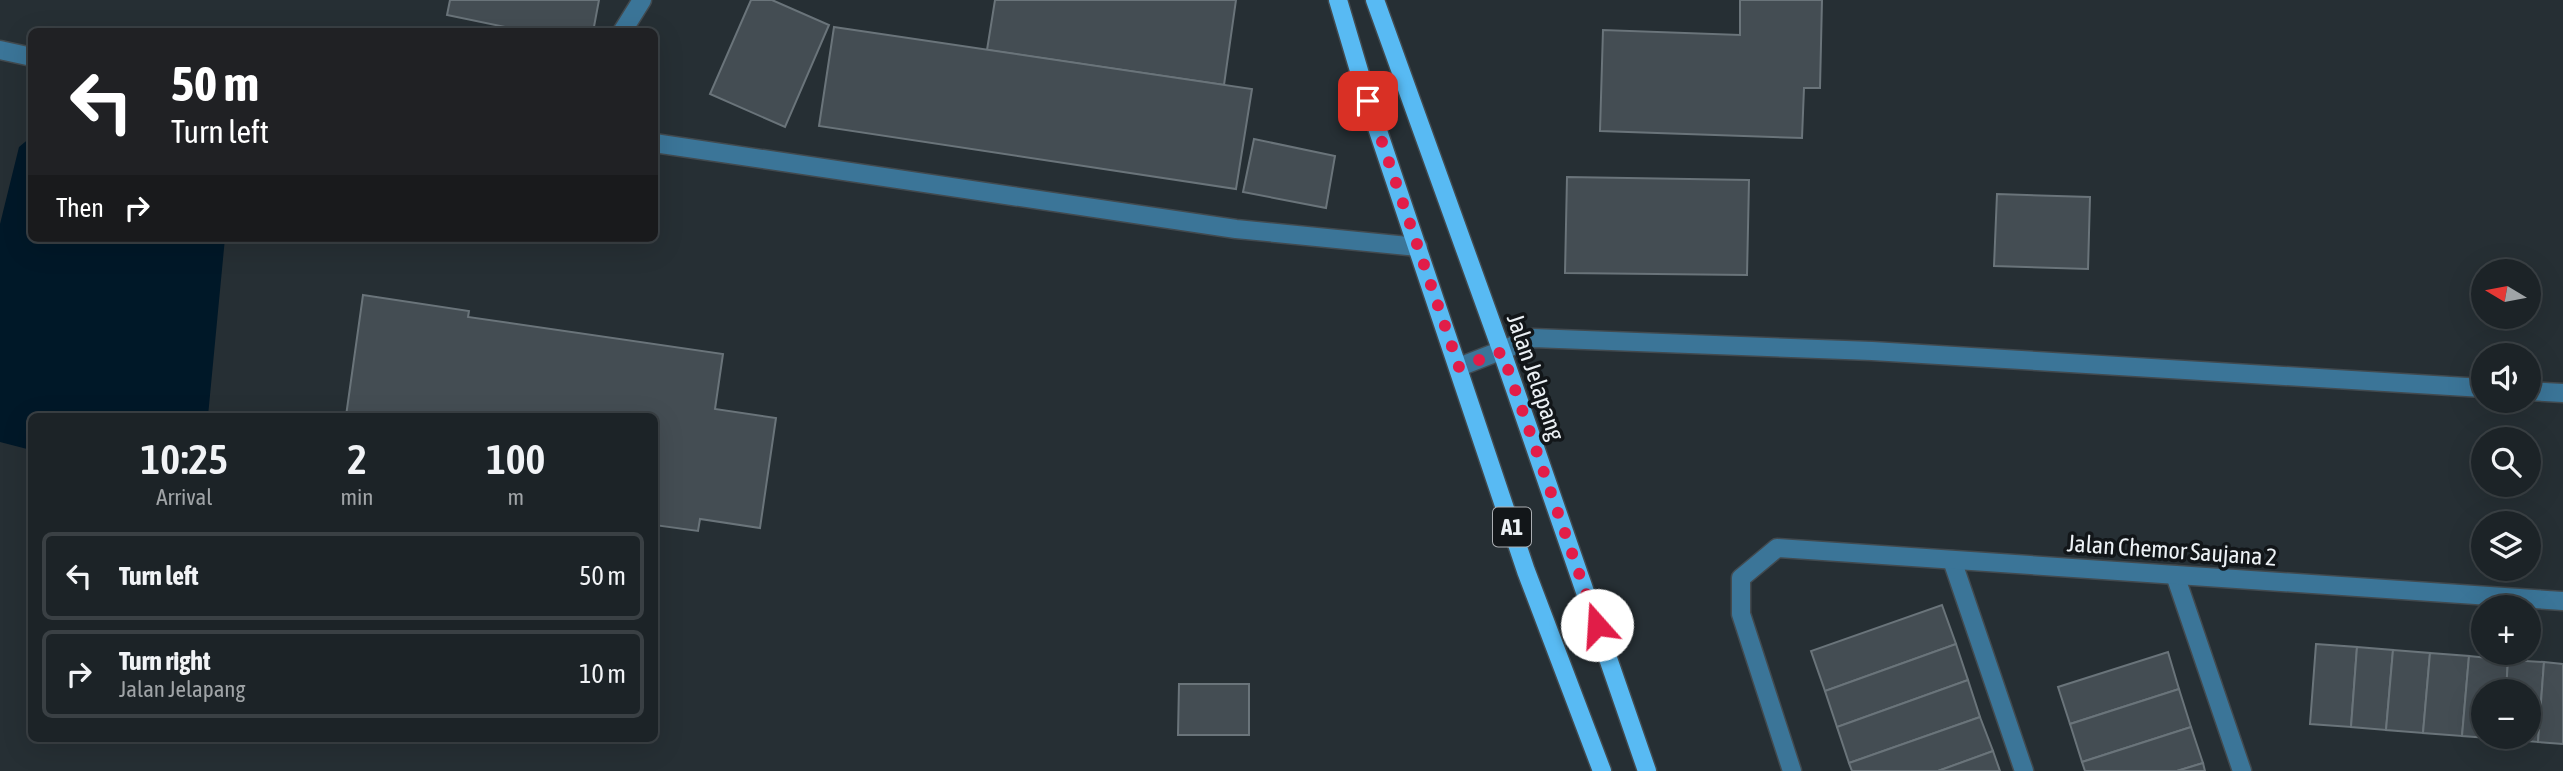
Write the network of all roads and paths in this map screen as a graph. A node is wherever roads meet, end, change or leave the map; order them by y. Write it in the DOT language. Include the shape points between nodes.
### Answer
graph roads {
  1 [pos="642,0"];
  2 [pos="1338,0"];
  3 [pos="1375,0"];
  4 [pos="624,28"];
  5 [pos="0,50"];
  6 [pos="28,56"];
  7 [pos="658,144"];
  8 [pos="1418,247"];
  9 [pos="1502,352"];
  10 [pos="1459,367"];
  11 [pos="2471,387"];
  12 [pos="2541,392"];
  13 [pos="2563,393"];
  14 [pos="1952,560"];
  15 [pos="2175,575"];
  16 [pos="2563,601"];
  17 [pos="1602,771"];
  18 [pos="1647,771"];
  19 [pos="1792,771"];
  20 [pos="2024,771"];
  21 [pos="2242,771"];
  1 -- 4 [label="street"];
  2 -- 8 [label="main road, A1"];
  3 -- 9 [label="main road, Jalan Jelapang / A1"];
  5 -- 6 [label="street"];
  7 -- 8 [label="street" via="1236,229"];
  8 -- 10 [label="main road, A1"];
  9 -- 10 [label="street"];
  9 -- 11 [label="street" via="1533,338 1872,351"];
  9 -- 18 [label="main road, Jalan Jelapang / A1"];
  10 -- 17 [label="main road, A1" via="1527,571"];
  12 -- 13 [label="street"];
  14 -- 15 [label="street, Jalan Chemor Saujana 2"];
  14 -- 19 [label="street, Jalan Chemor Saujana 2" via="1777,548 1741,578 1741,614"];
  14 -- 20 [label="street"];
  15 -- 16 [label="street, Jalan Chemor Saujana 2"];
  15 -- 21 [label="street"];
}
